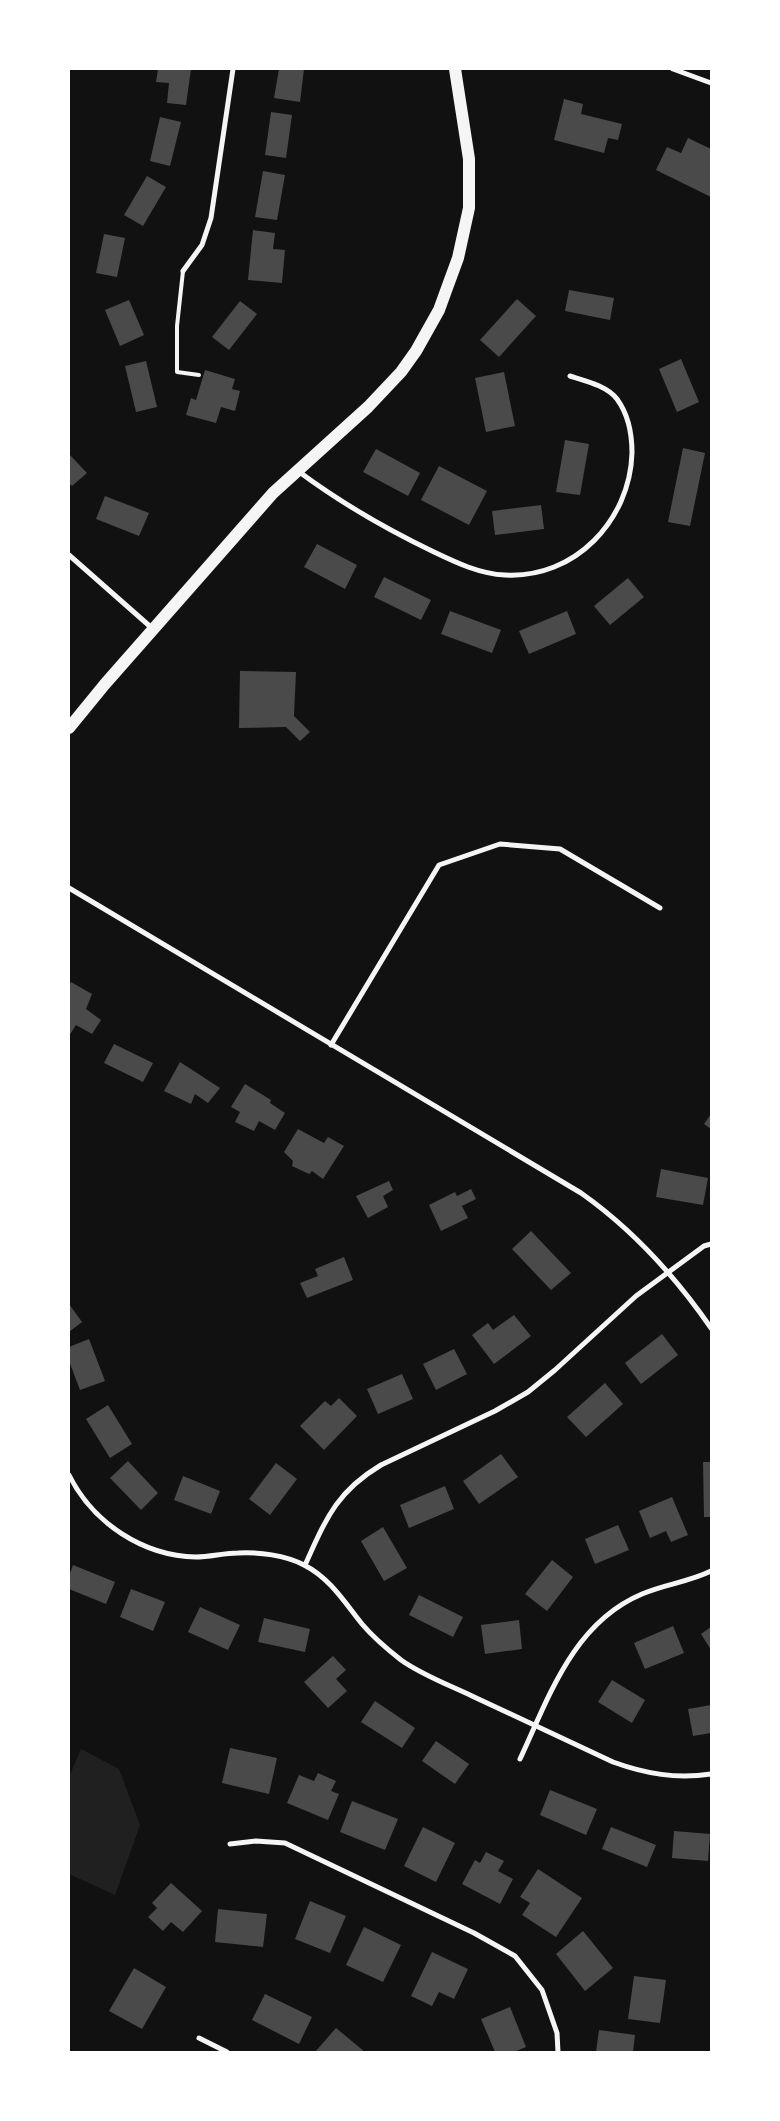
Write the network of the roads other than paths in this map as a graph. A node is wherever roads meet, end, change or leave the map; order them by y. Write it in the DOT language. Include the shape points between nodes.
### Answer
graph roads {
  1 [pos="233,69"];
  2 [pos="455,69"];
  3 [pos="673,69"];
  4 [pos="711,83"];
  5 [pos="184,271"];
  6 [pos="198,376"];
  7 [pos="570,376"];
  8 [pos="298,471"];
  9 [pos="69,555"];
  10 [pos="153,630"];
  11 [pos="69,728"];
  12 [pos="69,888"];
  13 [pos="660,908"];
  14 [pos="330,1045"];
  15 [pos="711,1244"];
  16 [pos="668,1273"];
  17 [pos="711,1328"];
  18 [pos="69,1475"];
  19 [pos="304,1565"];
  20 [pos="711,1571"];
  21 [pos="535,1726"];
  22 [pos="520,1759"];
  23 [pos="711,1774"];
  24 [pos="230,1844"];
  25 [pos="199,2038"];
  26 [pos="227,2052"];
  27 [pos="558,2052"];
  1 -- 5 [label="street" via="211,218 202,245"];
  2 -- 8 [label="main road" via="469,159 470,190 466,227 448,288 439,310 401,372"];
  3 -- 4 [label="street"];
  5 -- 6 [label="lane" via="177,326 176,372"];
  7 -- 8 [label="street" via="609,392 617,399 629,426 632,466 626,492 599,537 573,558 550,569 506,575 467,567 365,517"];
  8 -- 10 [label="main road" via="273,493"];
  9 -- 10 [label="street"];
  10 -- 11 [label="main road"];
  12 -- 14 [label="street"];
  13 -- 14 [label="street" via="560,849 500,844 439,865"];
  14 -- 16 [label="street" via="581,1193 632,1233"];
  15 -- 16 [label="street"];
  16 -- 17 [label="street" via="691,1298"];
  16 -- 19 [label="street" via="636,1296 528,1392 366,1473 339,1498"];
  18 -- 19 [label="street" via="105,1521 144,1546 175,1555 198,1557 238,1552 265,1554"];
  19 -- 21 [label="street" via="322,1577 379,1642 402,1661"];
  20 -- 21 [label="street" via="641,1594 608,1615 585,1635 571,1654"];
  21 -- 22 [label="street"];
  21 -- 23 [label="street" via="634,1770 671,1776"];
  24 -- 27 [label="street" via="256,1841 285,1843 474,1933 515,1956 542,1990 557,2033"];
  25 -- 26 [label="street"];
}
